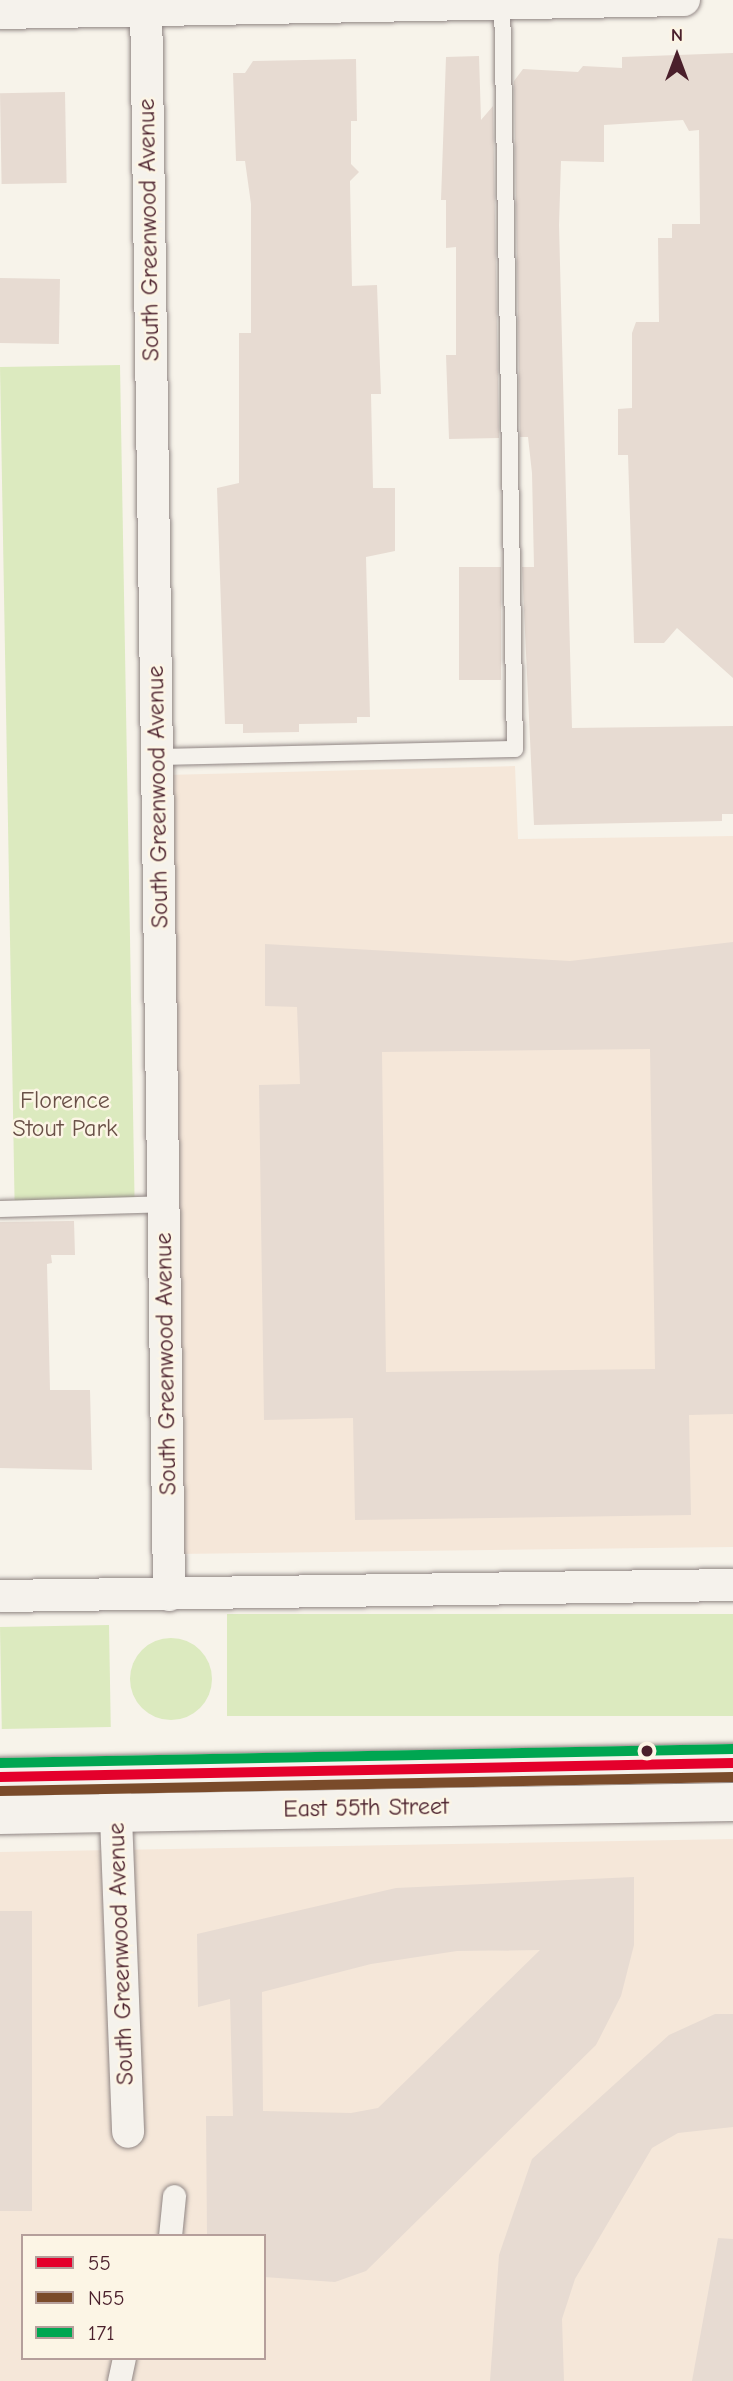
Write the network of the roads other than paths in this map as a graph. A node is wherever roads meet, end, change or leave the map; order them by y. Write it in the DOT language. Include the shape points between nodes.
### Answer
graph roads {
  1 [pos="684,0"];
  2 [pos="502,2"];
  3 [pos="146,5"];
  4 [pos="0,13"];
  5 [pos="157,757"];
  6 [pos="163,1204"];
  7 [pos="0,1209"];
  8 [pos="733,1585"];
  9 [pos="170,1595"];
  10 [pos="0,1597"];
  11 [pos="733,1763"];
  12 [pos="0,1777"];
  13 [pos="115,1794"];
  14 [pos="733,1802"];
  15 [pos="0,1815"];
  16 [pos="128,2132"];
  17 [pos="174,2196"];
  18 [pos="170,2234"];
  19 [pos="124,2360"];
  20 [pos="119,2381"];
  1 -- 2 [label="street"];
  2 -- 3 [label="street"];
  2 -- 5 [label="lane" via="515,749"];
  3 -- 4 [label="street"];
  3 -- 5 [label="street, South Greenwood Avenue"];
  5 -- 6 [label="street, South Greenwood Avenue"];
  6 -- 7 [label="lane"];
  6 -- 9 [label="street, South Greenwood Avenue"];
  8 -- 9 [label="street"];
  9 -- 10 [label="street"];
  11 -- 13 [label="street, East 55th Street"];
  12 -- 13 [label="street, East 55th Street"];
  13 -- 14 [label="street, East 55th Street"];
  13 -- 15 [label="street, East 55th Street"];
  13 -- 16 [label="street, South Greenwood Avenue"];
  17 -- 18 [label="street"];
  19 -- 20 [label="street"];
}
